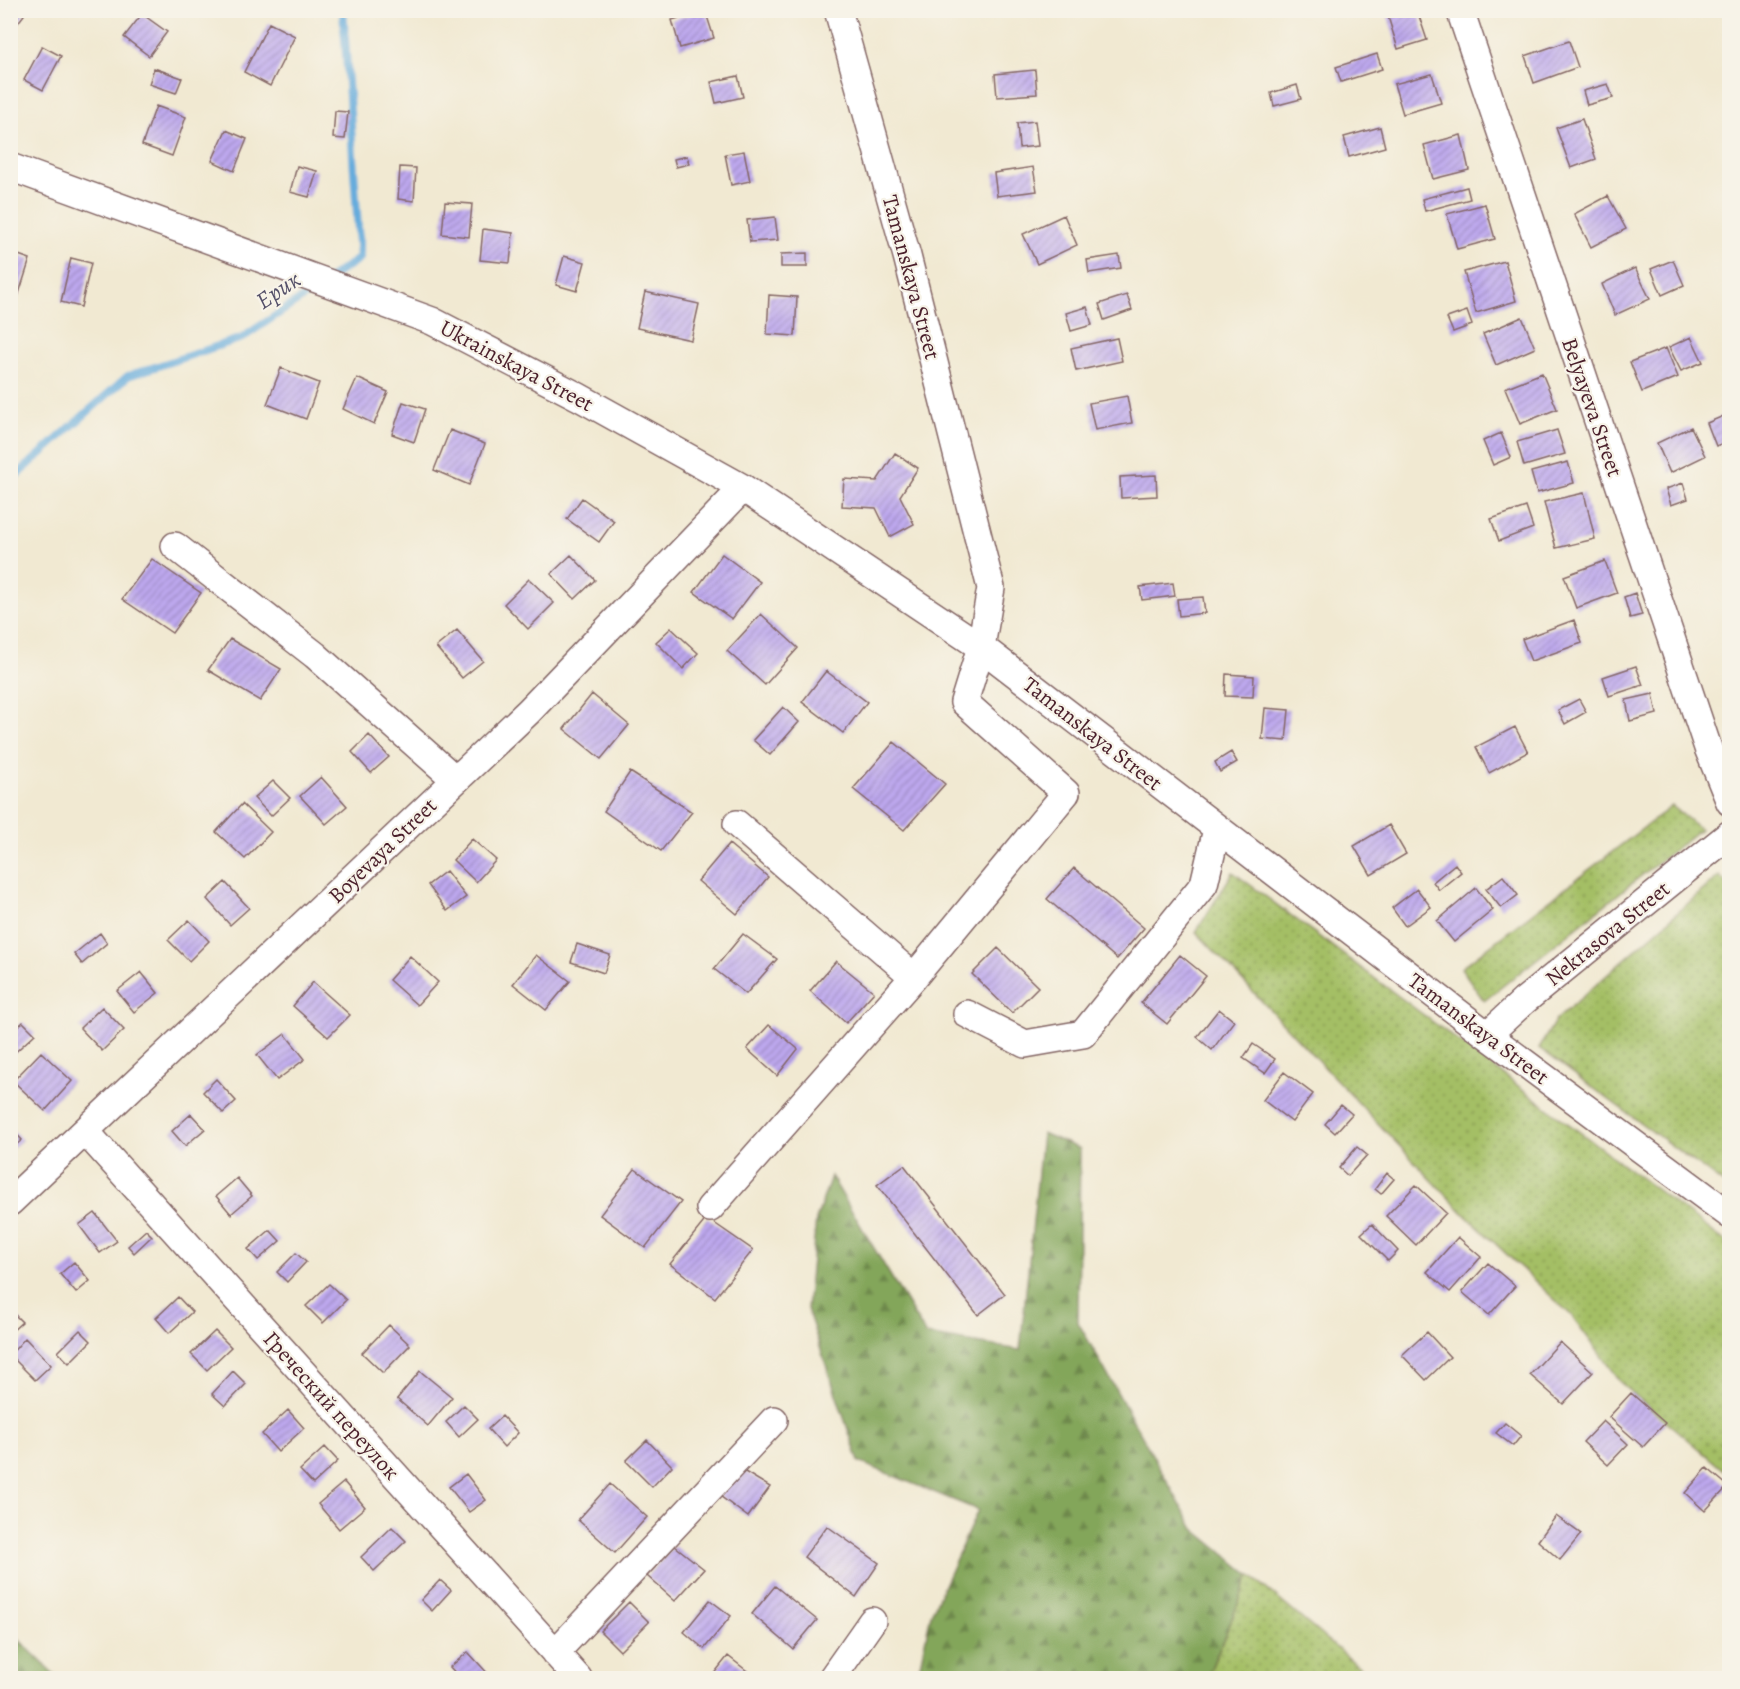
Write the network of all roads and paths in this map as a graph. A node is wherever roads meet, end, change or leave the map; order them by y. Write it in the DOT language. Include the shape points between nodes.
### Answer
graph roads {
  1 [pos="838,10"];
  2 [pos="1460,10"];
  3 [pos="10,167"];
  4 [pos="743,488"];
  5 [pos="175,546"];
  6 [pos="981,647"];
  7 [pos="456,780"];
  8 [pos="1730,802"];
  9 [pos="738,824"];
  10 [pos="1217,830"];
  11 [pos="1730,834"];
  12 [pos="914,977"];
  13 [pos="967,1014"];
  14 [pos="1487,1035"];
  15 [pos="86,1132"];
  16 [pos="10,1202"];
  17 [pos="710,1208"];
  18 [pos="1730,1215"];
  19 [pos="774,1420"];
  20 [pos="872,1621"];
  21 [pos="555,1653"];
  22 [pos="578,1678"];
  23 [pos="832,1678"];
  1 -- 6 [label="street, Tamanskaya Street" via="907,256 992,588"];
  2 -- 8 [label="street, Belyayeva Street" via="1708,748"];
  3 -- 4 [label="street, Ukrainskaya Street" via="432,321"];
  4 -- 6 [label="street, Ukrainskaya Street"];
  4 -- 7 [label="street, Boyevaya Street" via="529,711"];
  5 -- 7 [label="street" via="315,655"];
  6 -- 10 [label="street, Tamanskaya Street"];
  6 -- 12 [label="street" via="964,702 1066,793"];
  7 -- 15 [label="street, Boyevaya Street"];
  9 -- 12 [label="street"];
  10 -- 13 [label="street" via="1204,884 1083,1034 1025,1044"];
  10 -- 14 [label="street, Tamanskaya Street"];
  11 -- 14 [label="street, Nekrasova Street"];
  12 -- 17 [label="street"];
  14 -- 18 [label="street, Tamanskaya Street"];
  15 -- 16 [label="street, Boyevaya Street"];
  15 -- 21 [label="street, Греческий переулок"];
  19 -- 21 [label="street"];
  20 -- 23 [label="street"];
  21 -- 22 [label="street, Греческий переулок"];
}
